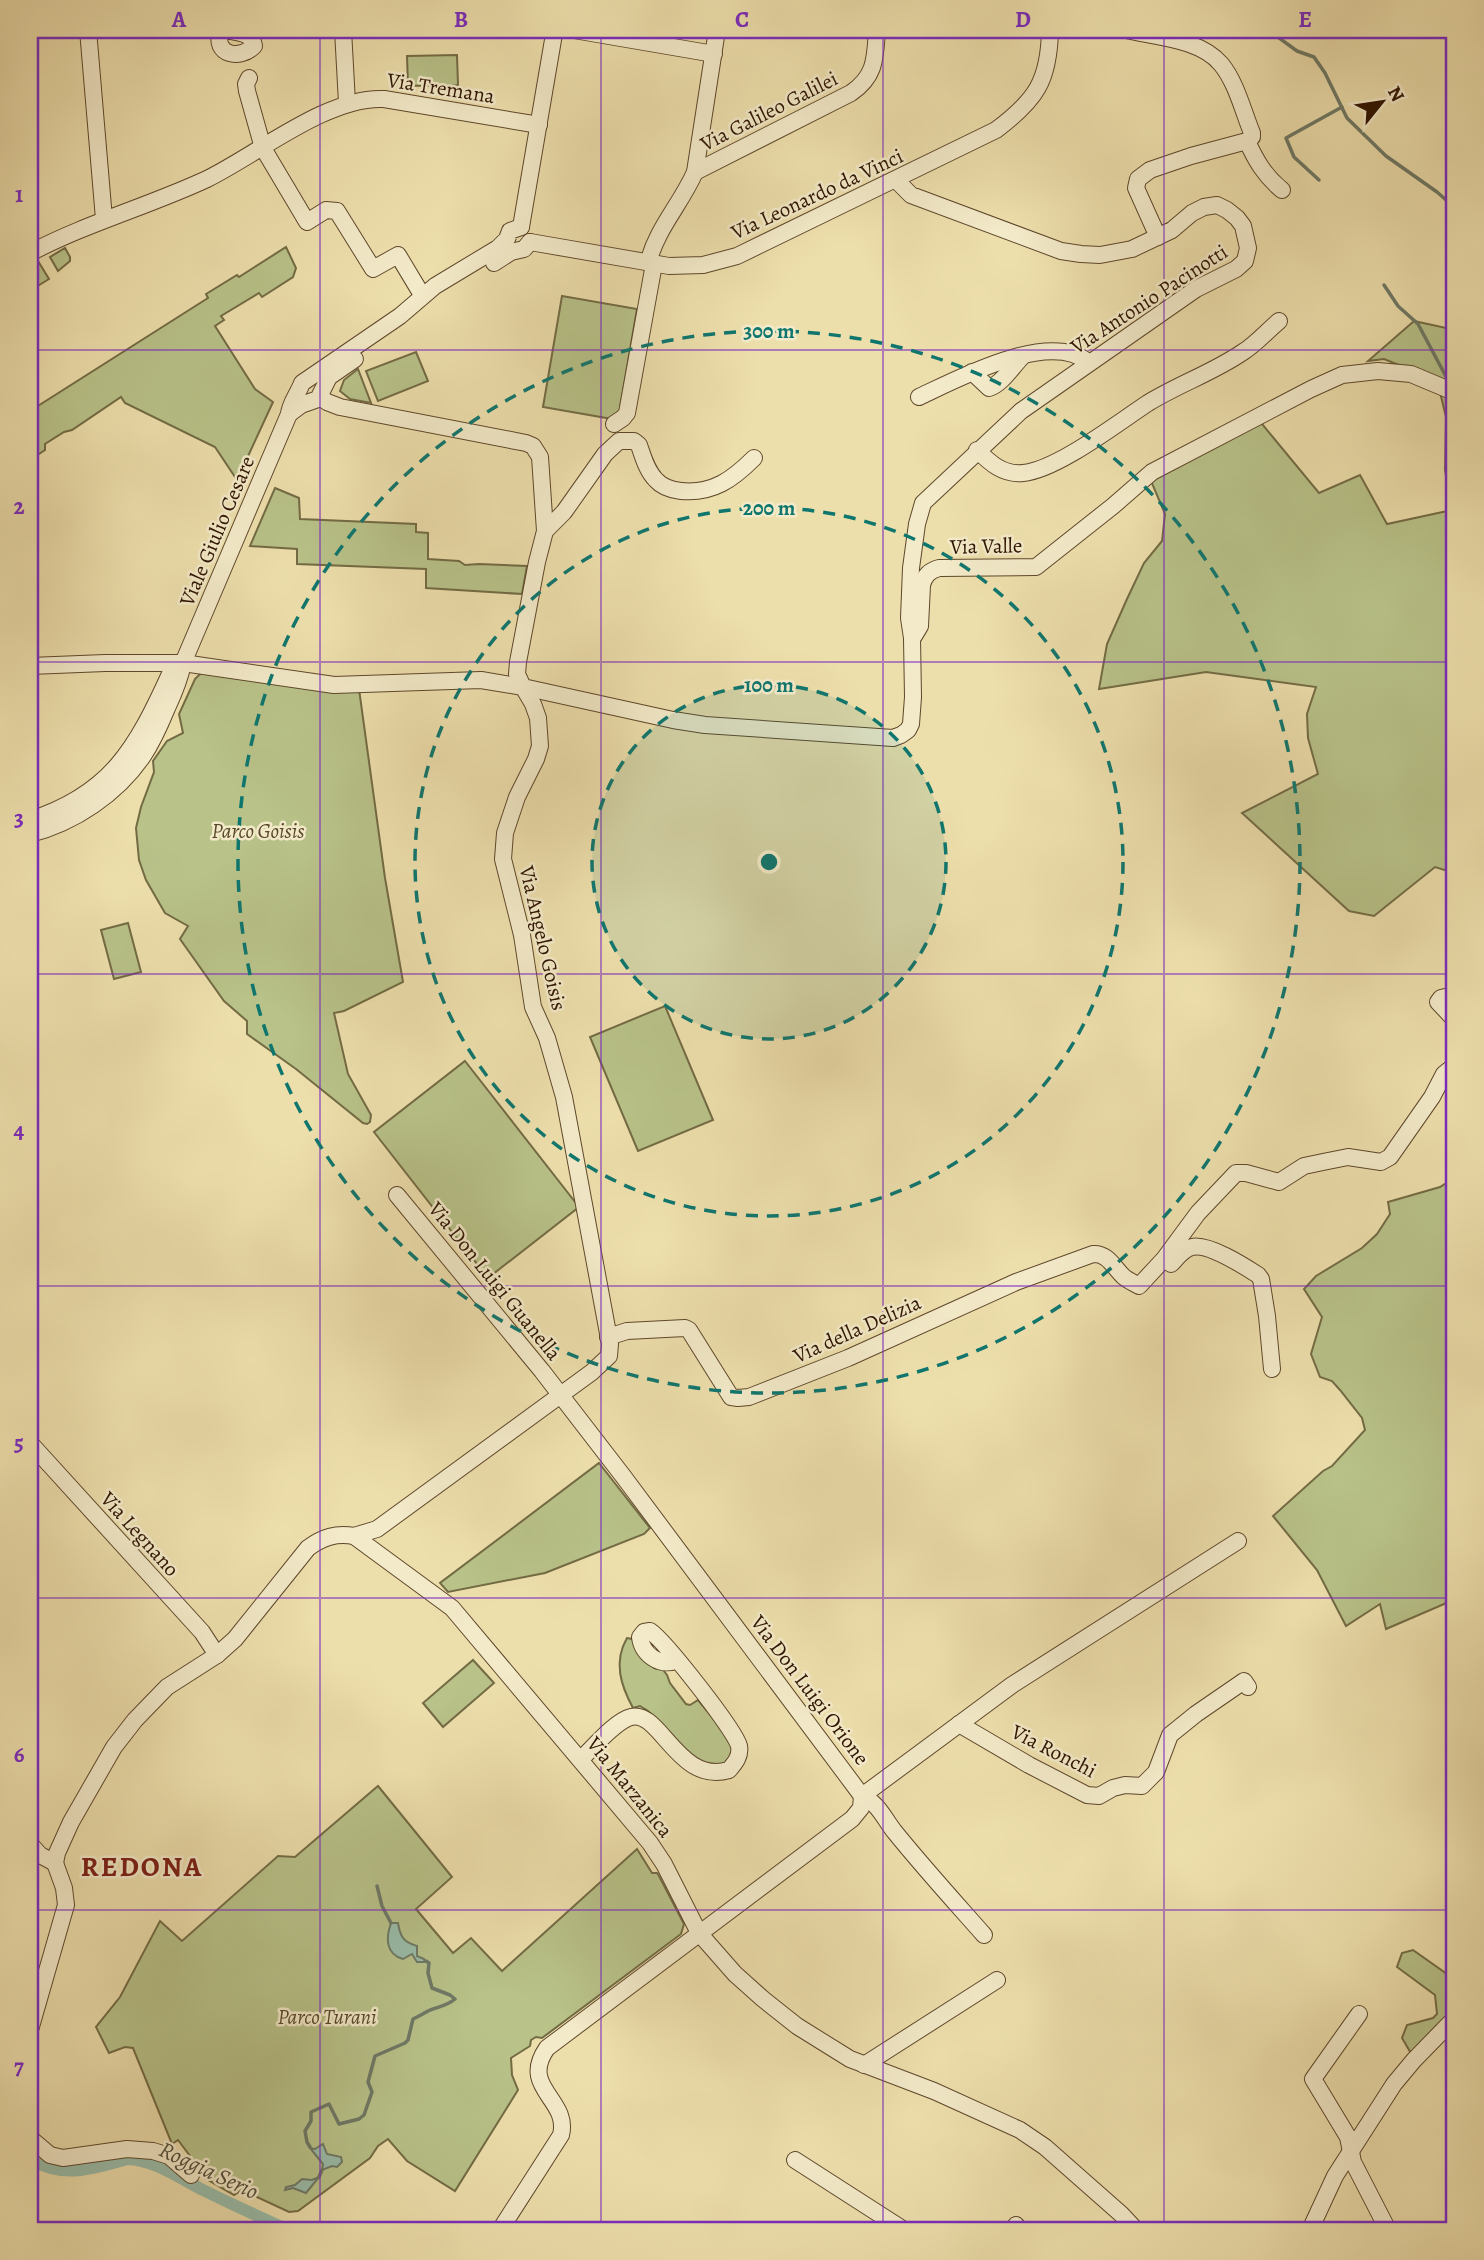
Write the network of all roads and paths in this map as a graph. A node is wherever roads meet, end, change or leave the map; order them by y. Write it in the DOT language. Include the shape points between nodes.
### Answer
graph roads {
  1 [pos="88,30"];
  2 [pos="342,30"];
  3 [pos="574,30"];
  4 [pos="717,30"];
  5 [pos="877,30"];
  6 [pos="1050,30"];
  7 [pos="1126,30"];
  8 [pos="555,31"];
  9 [pos="664,37"];
  10 [pos="714,54"];
  11 [pos="249,78"];
  12 [pos="347,103"];
  13 [pos="539,125"];
  14 [pos="1247,141"];
  15 [pos="263,148"];
  16 [pos="695,172"];
  17 [pos="896,180"];
  18 [pos="1282,190"];
  19 [pos="104,219"];
  20 [pos="1158,237"];
  21 [pos="518,244"];
  22 [pos="30,253"];
  23 [pos="651,263"];
  24 [pos="422,295"];
  25 [pos="1279,321"];
  26 [pos="1024,356"];
  27 [pos="1089,363"];
  28 [pos="972,372"];
  29 [pos="313,391"];
  30 [pos="1454,392"];
  31 [pos="919,397"];
  32 [pos="614,424"];
  33 [pos="977,450"];
  34 [pos="754,457"];
  35 [pos="545,531"];
  36 [pos="912,638"];
  37 [pos="183,663"];
  38 [pos="30,666"];
  39 [pos="523,687"];
  40 [pos="30,820"];
  41 [pos="30,834"];
  42 [pos="1454,995"];
  43 [pos="1454,1019"];
  44 [pos="1454,1066"];
  45 [pos="397,1195"];
  46 [pos="1139,1286"];
  47 [pos="608,1337"];
  48 [pos="1272,1369"];
  49 [pos="560,1395"];
  50 [pos="30,1443"];
  51 [pos="354,1536"];
  52 [pos="1238,1541"];
  53 [pos="217,1655"];
  54 [pos="677,1660"];
  55 [pos="1248,1687"];
  56 [pos="959,1724"];
  57 [pos="581,1759"];
  58 [pos="862,1796"];
  59 [pos="852,1819"];
  60 [pos="892,1829"];
  61 [pos="30,1844"];
  62 [pos="55,1863"];
  63 [pos="699,1933"];
  64 [pos="984,1935"];
  65 [pos="997,1980"];
  66 [pos="1359,2014"];
  67 [pos="1454,2019"];
  68 [pos="30,2030"];
  69 [pos="864,2065"];
  70 [pos="30,2138"];
  71 [pos="1352,2152"];
  72 [pos="795,2160"];
  73 [pos="191,2175"];
  74 [pos="500,2230"];
  75 [pos="904,2230"];
  76 [pos="1136,2230"];
  77 [pos="1310,2230"];
  78 [pos="1388,2230"];
  1 -- 19 [label="street"];
  2 -- 12 [label="street"];
  3 -- 9 [label="street"];
  4 -- 10 [label="street"];
  5 -- 16 [label="street, Via Galileo Galilei" via="874,63 863,85"];
  6 -- 17 [label="street, Via Leonardo da Vinci" via="1043,78 1021,111 996,130"];
  7 -- 14 [label="street" via="1192,45 1220,62 1252,133"];
  8 -- 13 [label="street"];
  9 -- 10 [label="street"];
  10 -- 16 [label="street"];
  11 -- 15 [label="street" via="247,91"];
  12 -- 13 [label="street, Via Tremana" via="384,99"];
  12 -- 15 [label="street, Via Tremana"];
  13 -- 21 [label="street" via="521,227 529,233"];
  14 -- 18 [label="street" via="1267,177"];
  14 -- 20 [label="street" via="1150,170 1138,179 1136,188"];
  15 -- 19 [label="street, Via Tremana" via="188,187"];
  15 -- 24 [label="street" via="307,222 326,210 337,211 373,270 398,255"];
  16 -- 23 [label="street, Via Galileo Galilei" via="661,228"];
  17 -- 20 [label="street, Via Antonio Pacinotti" via="911,195 1062,251 1117,253"];
  17 -- 23 [label="street, Via Leonardo da Vinci" via="721,262 684,267"];
  19 -- 22 [label="street, Via Tremana"];
  20 -- 27 [label="street, Via Antonio Pacinotti" via="1203,207 1217,205 1237,218 1248,248 1245,261 1236,270 1196,289"];
  21 -- 23 [label="street, Via Leonardo da Vinci"];
  21 -- 24 [label="street"];
  21 -- 29 [label="street, Viale Giulio Cesare" via="440,294"];
  23 -- 32 [label="street, Via Galileo Galilei" via="627,413"];
  24 -- 29 [label="street"];
  25 -- 33 [label="street" via="1237,356 1185,381 1089,443 1037,469 1009,472 991,464"];
  26 -- 27 [label="street" via="1059,350 1074,352"];
  26 -- 28 [label="street"];
  26 -- 28 [label="street" via="997,386 989,388"];
  27 -- 33 [label="street, Via Antonio Pacinotti" via="1021,411"];
  28 -- 31 [label="street"];
  29 -- 35 [label="street" via="340,407 533,446 540,457"];
  29 -- 37 [label="street, Viale Giulio Cesare" via="291,404"];
  30 -- 36 [label="street, Via Valle" via="1412,374 1378,371 1342,375 1311,389 1152,472 1036,566 932,571 924,578 920,626"];
  33 -- 36 [label="street, Via Antonio Pacinotti" via="920,509 911,568"];
  34 -- 35 [label="street" via="737,475 713,489 680,491 655,480 639,445 620,441"];
  35 -- 39 [label="street, Via Angelo Goisis" via="517,662"];
  36 -- 39 [label="street, Via Valle" via="911,724 893,738 705,725"];
  37 -- 38 [label="street"];
  37 -- 39 [label="street" via="334,685 481,681"];
  37 -- 40 [label="street, Viale Giulio Cesare" via="169,676 142,733 116,768 66,806"];
  37 -- 41 [label="street, Viale Giulio Cesare" via="155,737 136,766 89,808"];
  39 -- 47 [label="street, Via Angelo Goisis" via="538,718 540,746 505,833 503,859 522,935 533,1007 564,1097"];
  42 -- 43 [label="street" via="1438,1002"];
  44 -- 46 [label="street" via="1444,1074 1390,1157 1381,1162 1348,1157 1304,1166 1279,1182 1236,1173"];
  45 -- 49 [label="street, Via Don Luigi Guanella"];
  46 -- 47 [label="street, Via della Delizia" via="1105,1257 1093,1254 1016,1282 848,1358 738,1398 732,1397 685,1328 627,1331"];
  46 -- 48 [label="street" via="1153,1284 1183,1251 1193,1247 1246,1267 1261,1279"];
  47 -- 49 [label="street" via="606,1360"];
  49 -- 51 [label="street" via="377,1529"];
  49 -- 58 [label="street, Via Don Luigi Orione"];
  50 -- 53 [label="street, Via Legnano" via="202,1632"];
  51 -- 53 [label="street" via="335,1535 308,1548"];
  51 -- 57 [label="street, Via Marzanica" via="452,1608"];
  52 -- 56 [label="street, Via Ronchi" via="1012,1685"];
  53 -- 62 [label="street" via="167,1687 135,1720 71,1822"];
  54 -- 57 [label="street" via="738,1743 739,1753 729,1770 705,1772 641,1717 630,1717 618,1725"];
  55 -- 56 [label="street, Via Ronchi" via="1244,1681 1170,1735 1156,1772 1142,1786 1125,1785 1099,1796 1087,1795"];
  56 -- 58 [label="street, Via Ronchi"];
  57 -- 63 [label="street, Via Marzanica" via="660,1857"];
  58 -- 59 [label="street" via="861,1808"];
  58 -- 60 [label="street, Via Don Luigi Orione" via="877,1806"];
  59 -- 60 [label="street" via="880,1818"];
  59 -- 63 [label="street"];
  60 -- 64 [label="street, Via Don Luigi Orione"];
  61 -- 62 [label="street"];
  62 -- 68 [label="street" via="66,1905"];
  63 -- 69 [label="street, Via Marzanica" via="763,1999 832,2049"];
  63 -- 74 [label="street" via="547,2048 539,2060 539,2081 564,2126"];
  65 -- 69 [label="street"];
  66 -- 71 [label="street" via="1313,2079 1348,2137"];
  67 -- 71 [label="street" via="1394,2084"];
  69 -- 76 [label="street, Via Marzanica" via="1020,2130"];
  70 -- 73 [label="street" via="50,2155 63,2158 127,2149 153,2151 169,2156"];
  71 -- 77 [label="street" via="1335,2176"];
  71 -- 78 [label="street"];
  72 -- 75 [label="street"];
}
